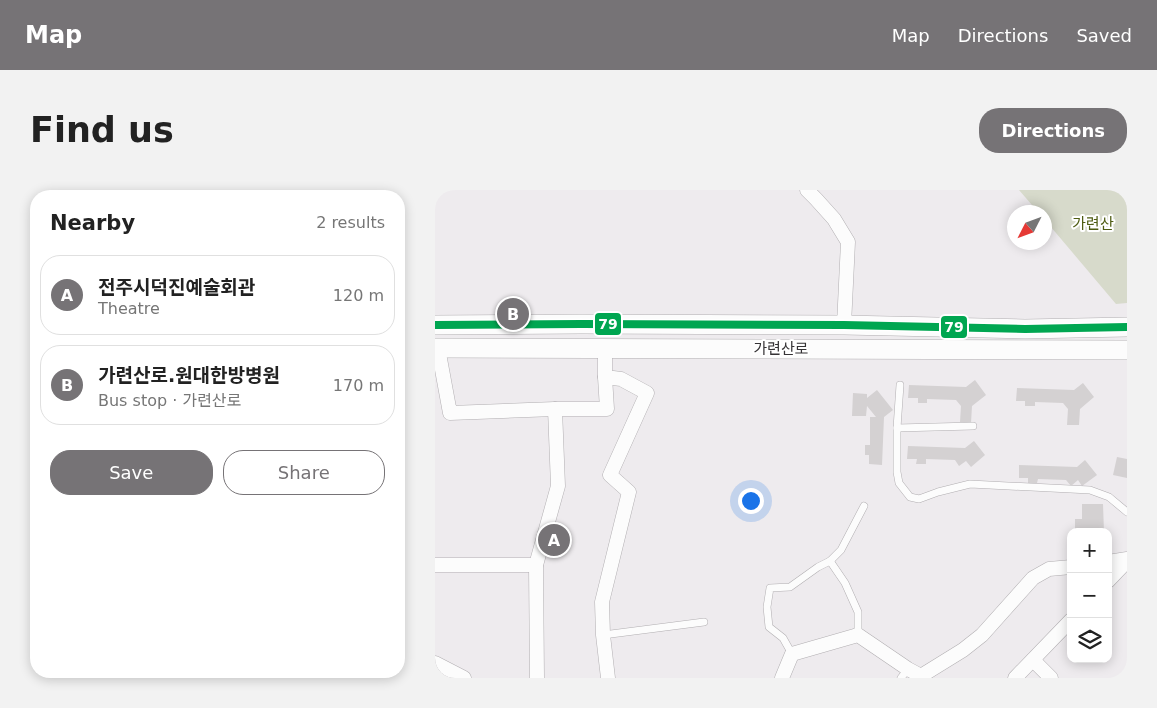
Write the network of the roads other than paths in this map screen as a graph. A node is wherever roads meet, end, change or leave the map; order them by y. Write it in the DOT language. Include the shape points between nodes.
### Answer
graph roads {
  1 [pos="807,190"];
  2 [pos="435,325"];
  3 [pos="844,325"];
  4 [pos="1127,327"];
  5 [pos="437,348"];
  6 [pos="605,349"];
  7 [pos="1127,350"];
  8 [pos="605,377"];
  9 [pos="900,385"];
  10 [pos="555,409"];
  11 [pos="973,426"];
  12 [pos="897,428"];
  13 [pos="864,506"];
  14 [pos="1127,512"];
  15 [pos="830,560"];
  16 [pos="1127,560"];
  17 [pos="1112,562"];
  18 [pos="435,565"];
  19 [pos="536,565"];
  20 [pos="1067,567"];
  21 [pos="1112,577"];
  22 [pos="704,622"];
  23 [pos="1067,624"];
  24 [pos="603,635"];
  25 [pos="858,635"];
  26 [pos="792,654"];
  27 [pos="1033,660"];
  28 [pos="435,663"];
  29 [pos="904,674"];
  30 [pos="921,677"];
  31 [pos="463,678"];
  32 [pos="537,678"];
  33 [pos="608,678"];
  34 [pos="782,678"];
  35 [pos="1015,678"];
  36 [pos="1051,678"];
  1 -- 3 [label="street" via="834,219 848,242"];
  2 -- 3 [label="street, 가련산로"];
  3 -- 4 [label="street, 가련산로" via="1025,329"];
  5 -- 6 [label="street, 가련산로"];
  5 -- 10 [label="street" via="450,413"];
  6 -- 7 [label="street, 가련산로"];
  6 -- 8 [label="street"];
  8 -- 10 [label="street" via="607,410"];
  8 -- 24 [label="street" via="621,379 647,393 610,475 629,492 602,602"];
  9 -- 12 [label="lane"];
  10 -- 19 [label="street" via="558,486"];
  11 -- 12 [label="lane"];
  12 -- 14 [label="lane" via="899,483 910,497 919,499 970,484 1091,490 1109,497"];
  13 -- 15 [label="lane" via="841,550"];
  15 -- 25 [label="lane" via="859,612"];
  15 -- 26 [label="lane" via="790,587 769,588 769,627 783,638"];
  16 -- 17 [label="street"];
  16 -- 21 [label="street"];
  18 -- 19 [label="street"];
  19 -- 32 [label="street"];
  20 -- 30 [label="street" via="1049,569 1033,578 983,635"];
  22 -- 24 [label="lane"];
  23 -- 27 [label="street"];
  24 -- 33 [label="street"];
  25 -- 26 [label="street"];
  25 -- 29 [label="street"];
  26 -- 34 [label="street"];
  27 -- 35 [label="street"];
  27 -- 36 [label="street"];
  28 -- 31 [label="street"];
  29 -- 30 [label="street"];
}
